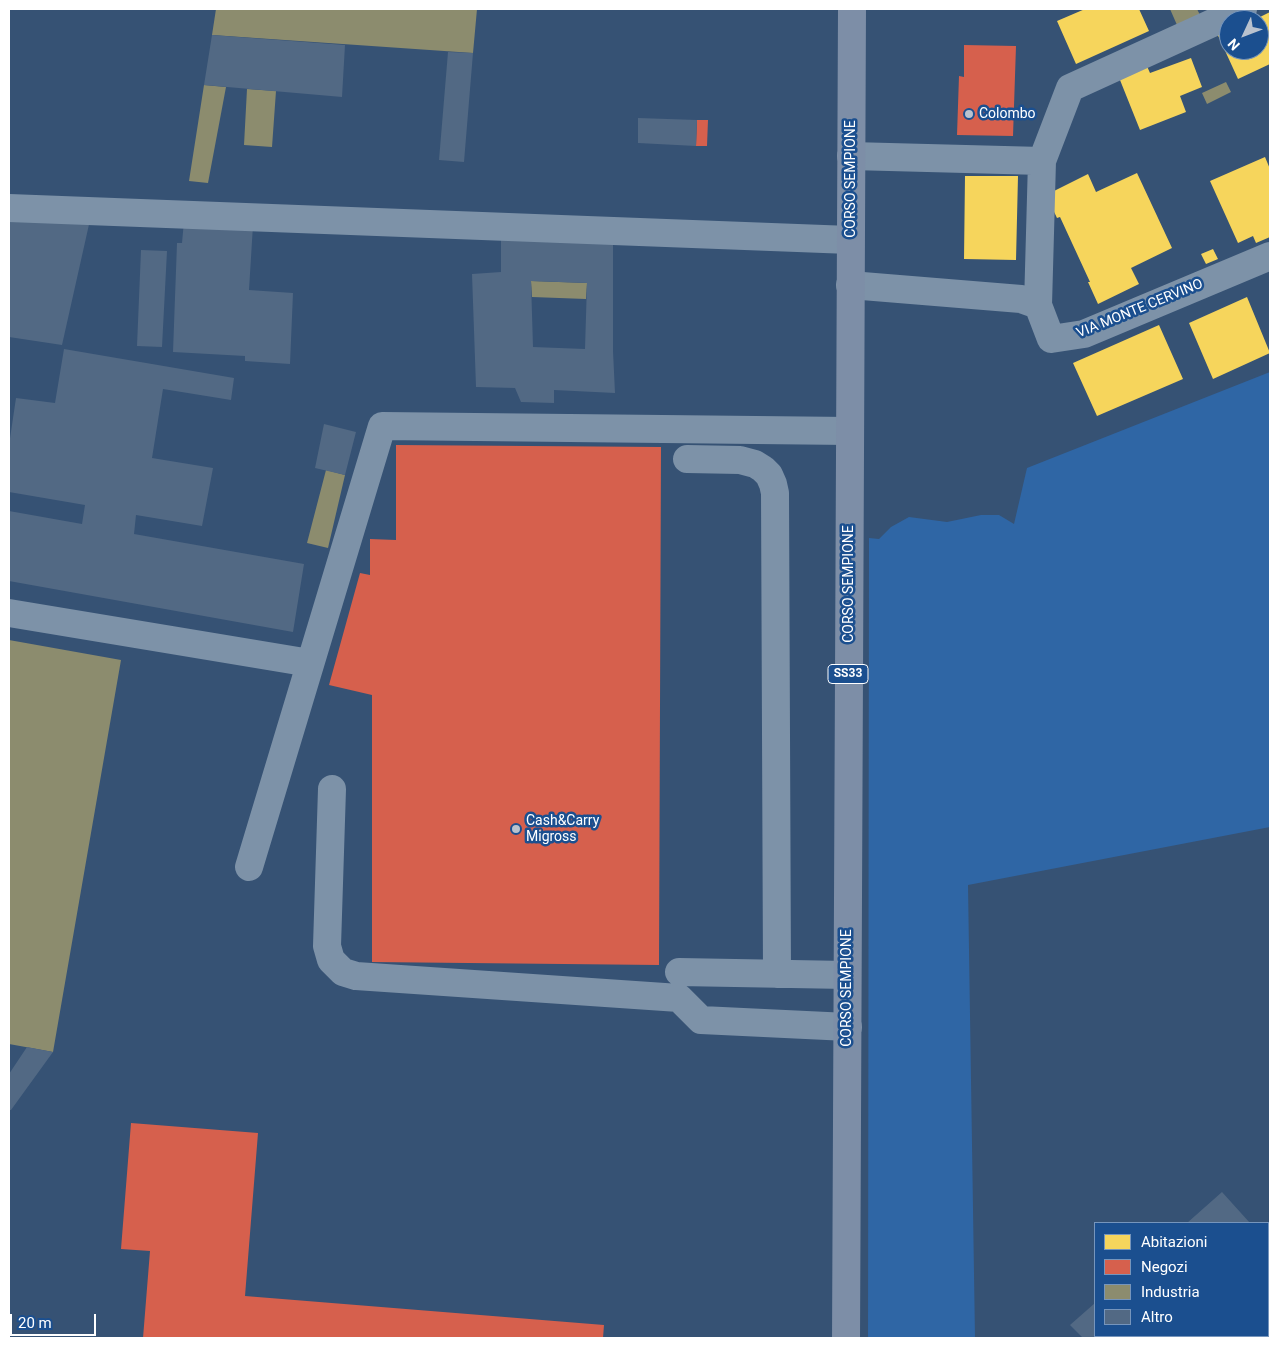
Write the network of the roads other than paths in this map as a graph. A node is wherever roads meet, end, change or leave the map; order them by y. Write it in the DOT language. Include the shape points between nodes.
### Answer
graph roads {
  1 [pos="852,9"];
  2 [pos="1243,9"];
  3 [pos="851,156"];
  4 [pos="1042,161"];
  5 [pos="9,208"];
  6 [pos="850,240"];
  7 [pos="1270,256"];
  8 [pos="850,285"];
  9 [pos="1038,305"];
  10 [pos="850,431"];
  11 [pos="687,459"];
  12 [pos="9,614"];
  13 [pos="310,663"];
  14 [pos="332,789"];
  15 [pos="249,867"];
  16 [pos="679,972"];
  17 [pos="777,974"];
  18 [pos="847,975"];
  19 [pos="848,1027"];
  20 [pos="846,1338"];
  1 -- 3 [label="main road, CORSO SEMPIONE / SS33"];
  2 -- 4 [label="street" via="1070,88"];
  3 -- 4 [label="street"];
  3 -- 6 [label="main road, CORSO SEMPIONE / SS33"];
  4 -- 9 [label="street"];
  5 -- 6 [label="street"];
  6 -- 8 [label="main road, CORSO SEMPIONE / SS33"];
  7 -- 9 [label="street, VIA MONTE CERVINO" via="1084,334 1051,339"];
  8 -- 9 [label="street" via="1022,299"];
  8 -- 10 [label="main road, CORSO SEMPIONE / SS33"];
  10 -- 13 [label="street" via="382,426"];
  10 -- 18 [label="main road, CORSO SEMPIONE / SS33"];
  11 -- 17 [label="street" via="740,460 755,464 769,476 775,492"];
  12 -- 13 [label="street"];
  13 -- 15 [label="street"];
  14 -- 19 [label="street" via="326,946 331,960 344,972 356,976 679,998 701,1020"];
  16 -- 17 [label="street"];
  17 -- 18 [label="street"];
  18 -- 19 [label="main road, CORSO SEMPIONE / SS33"];
  19 -- 20 [label="main road, CORSO SEMPIONE / SS33"];
}
